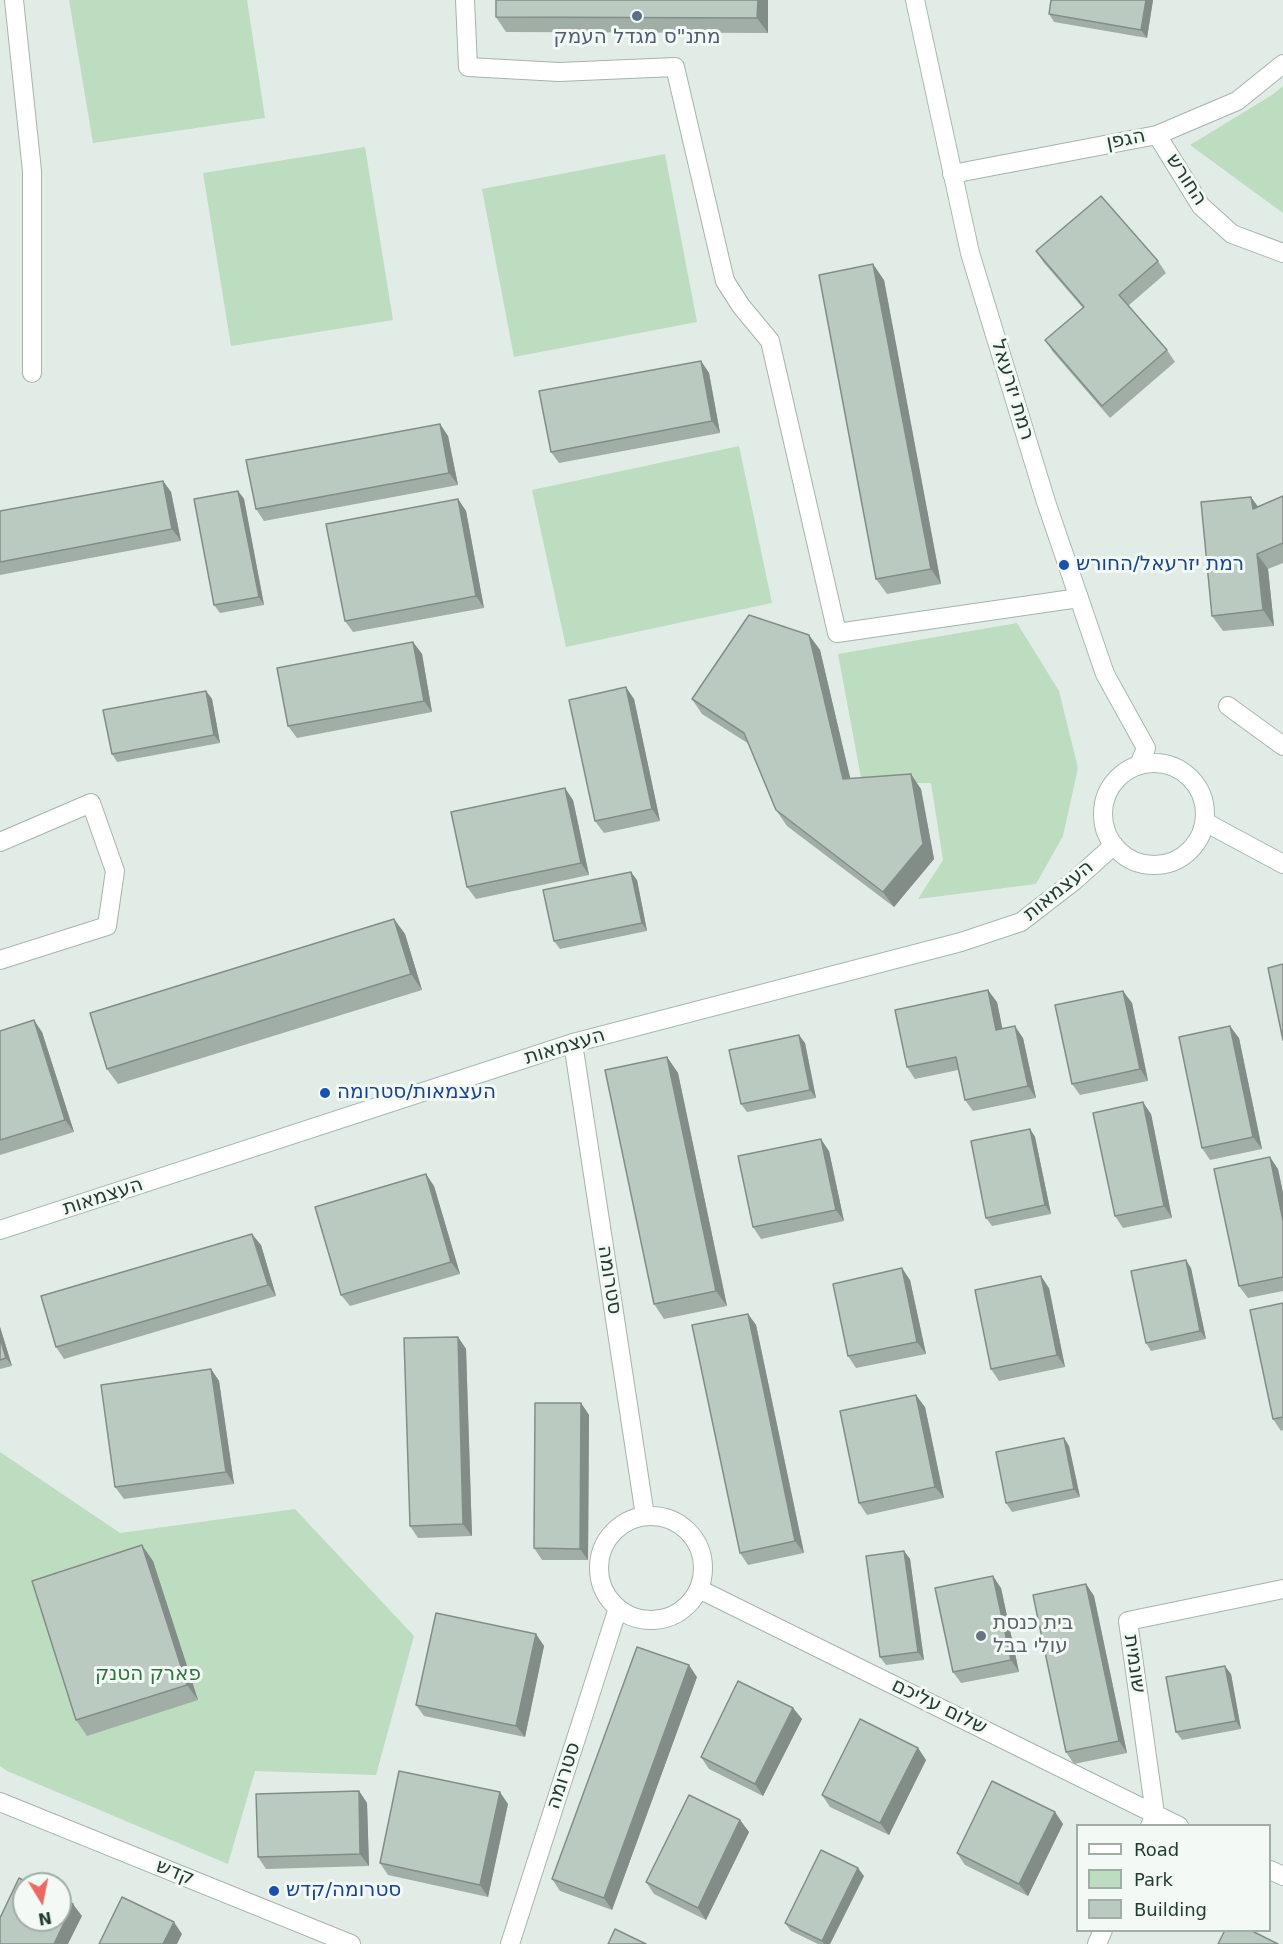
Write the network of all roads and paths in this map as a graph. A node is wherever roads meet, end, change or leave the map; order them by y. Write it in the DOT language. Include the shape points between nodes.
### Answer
graph roads {
  1 [pos="14,0"];
  2 [pos="465,0"];
  3 [pos="915,0"];
  4 [pos="1283,64"];
  5 [pos="1157,135"];
  6 [pos="952,174"];
  7 [pos="1283,254"];
  8 [pos="32,373"];
  9 [pos="1079,598"];
  10 [pos="1228,706"];
  11 [pos="1283,746"];
  12 [pos="1139,765"];
  13 [pos="1205,822"];
  14 [pos="0,842"];
  15 [pos="1114,845"];
  16 [pos="1283,864"];
  17 [pos="0,960"];
  18 [pos="573,1043"];
  19 [pos="0,1230"];
  20 [pos="645,1516"];
  21 [pos="699,1589"];
  22 [pos="1283,1589"];
  23 [pos="618,1608"];
  24 [pos="0,1802"];
  25 [pos="1153,1820"];
  26 [pos="1170,1824"];
  27 [pos="351,1944"];
  28 [pos="510,1944"];
  1 -- 8 [label="street" via="32,171"];
  2 -- 9 [label="street" via="468,67 560,72 675,67 725,281 770,341 837,633"];
  3 -- 6 [label="street, רמת יזרעאל"];
  4 -- 5 [label="street, הגפן" via="1238,101"];
  5 -- 6 [label="street, הגפן"];
  5 -- 7 [label="street, החורש" via="1201,206 1232,234"];
  6 -- 9 [label="street, רמת יזרעאל" via="970,253"];
  9 -- 12 [label="street, רמת יזרעאל" via="1105,674 1146,748"];
  10 -- 11 [label="street"];
  12 -- 13 [label="street" via="1160,763 1180,769 1195,783 1205,801"];
  12 -- 15 [label="street" via="1118,778 1106,799 1104,823"];
  13 -- 15 [label="street" via="1200,838 1175,861 1159,865 1142,863"];
  13 -- 16 [label="street"];
  14 -- 17 [label="street" via="91,803 115,871 107,926"];
  15 -- 18 [label="street, העצמאות" via="1021,922 962,942"];
  18 -- 19 [label="street, העצמאות"];
  18 -- 20 [label="street, סטרומה"];
  20 -- 21 [label="street" via="679,1525 692,1537 701,1553"];
  20 -- 23 [label="street" via="614,1531 599,1562 606,1596"];
  21 -- 23 [label="street" via="678,1612 663,1618 632,1617"];
  21 -- 25 [label="street, שלום עליכם"];
  22 -- 25 [label="street, שונמית" via="1128,1622"];
  23 -- 28 [label="street, סטרומה"];
  24 -- 27 [label="street, קדש"];
  25 -- 26 [label="street, שלום עליכם"];
}
